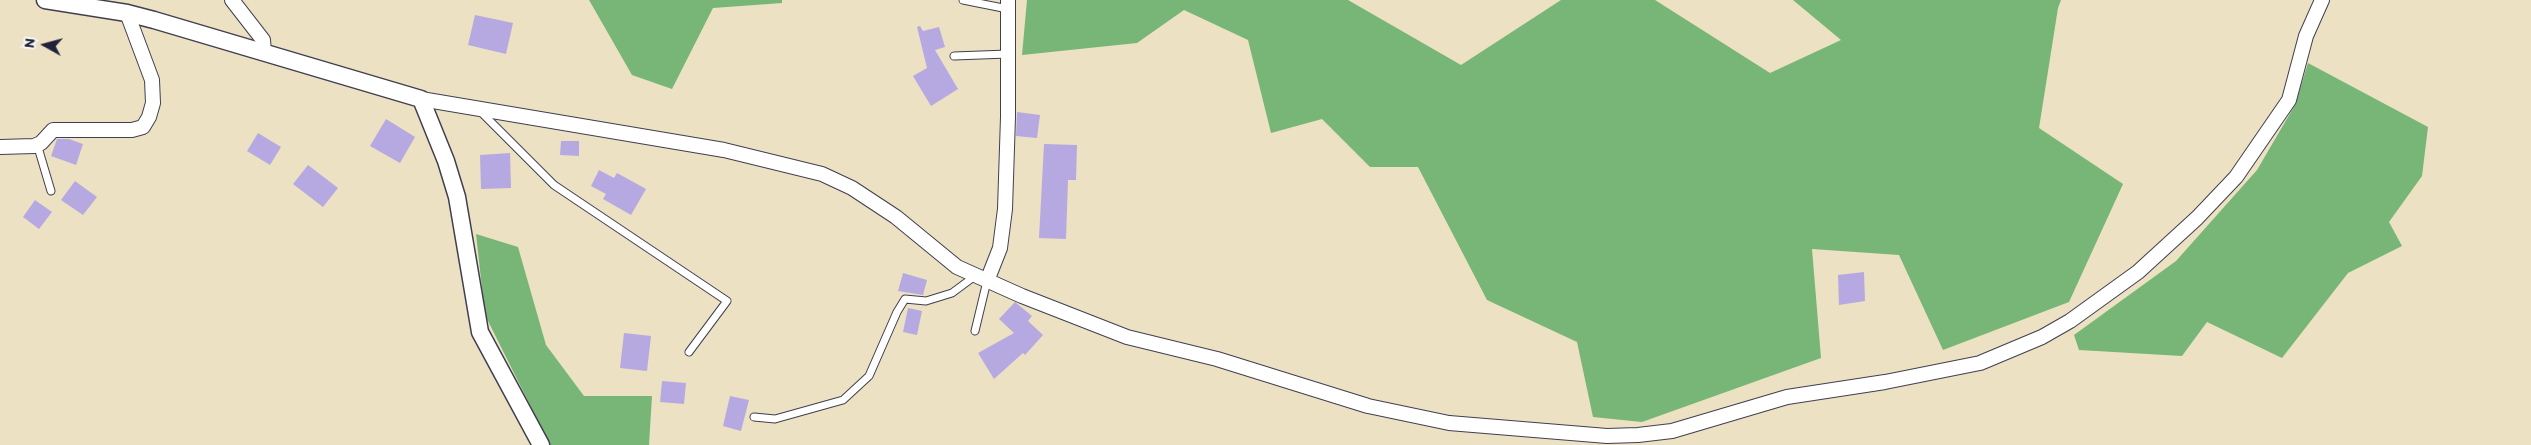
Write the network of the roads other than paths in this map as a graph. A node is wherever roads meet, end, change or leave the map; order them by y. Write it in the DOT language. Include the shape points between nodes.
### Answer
graph roads {
  1 [pos="45,0"];
  2 [pos="232,0"];
  3 [pos="964,0"];
  4 [pos="2322,0"];
  5 [pos="1008,4"];
  6 [pos="127,13"];
  7 [pos="264,52"];
  8 [pos="1008,54"];
  9 [pos="954,56"];
  10 [pos="421,99"];
  11 [pos="476,107"];
  12 [pos="37,144"];
  13 [pos="0,147"];
  14 [pos="51,191"];
  15 [pos="981,278"];
  16 [pos="975,331"];
  17 [pos="689,352"];
  18 [pos="754,417"];
  19 [pos="541,445"];
  1 -- 6 [label="street"];
  2 -- 7 [label="street" via="263,40"];
  3 -- 5 [label="lane"];
  4 -- 15 [label="street" via="2306,36 2288,100 2236,177 2138,272 2070,321 2042,337 1980,362 1885,382 1787,397 1672,431 1590,435 1449,423 1368,406 1217,359 1127,336"];
  5 -- 8 [label="street"];
  6 -- 7 [label="street"];
  6 -- 12 [label="street" via="152,80 153,102 149,117 142,127 132,130 52,130"];
  7 -- 10 [label="street"];
  8 -- 9 [label="lane"];
  8 -- 15 [label="street" via="1004,228 1000,248"];
  10 -- 11 [label="street"];
  10 -- 19 [label="street" via="457,197 480,332"];
  11 -- 15 [label="street" via="724,150 822,174 852,188 896,217 944,258"];
  11 -- 17 [label="lane" via="554,185 727,301"];
  12 -- 13 [label="street"];
  12 -- 14 [label="lane"];
  15 -- 16 [label="lane"];
  15 -- 18 [label="lane" via="952,293 926,301 905,299 869,376 843,400 775,419"];
}
